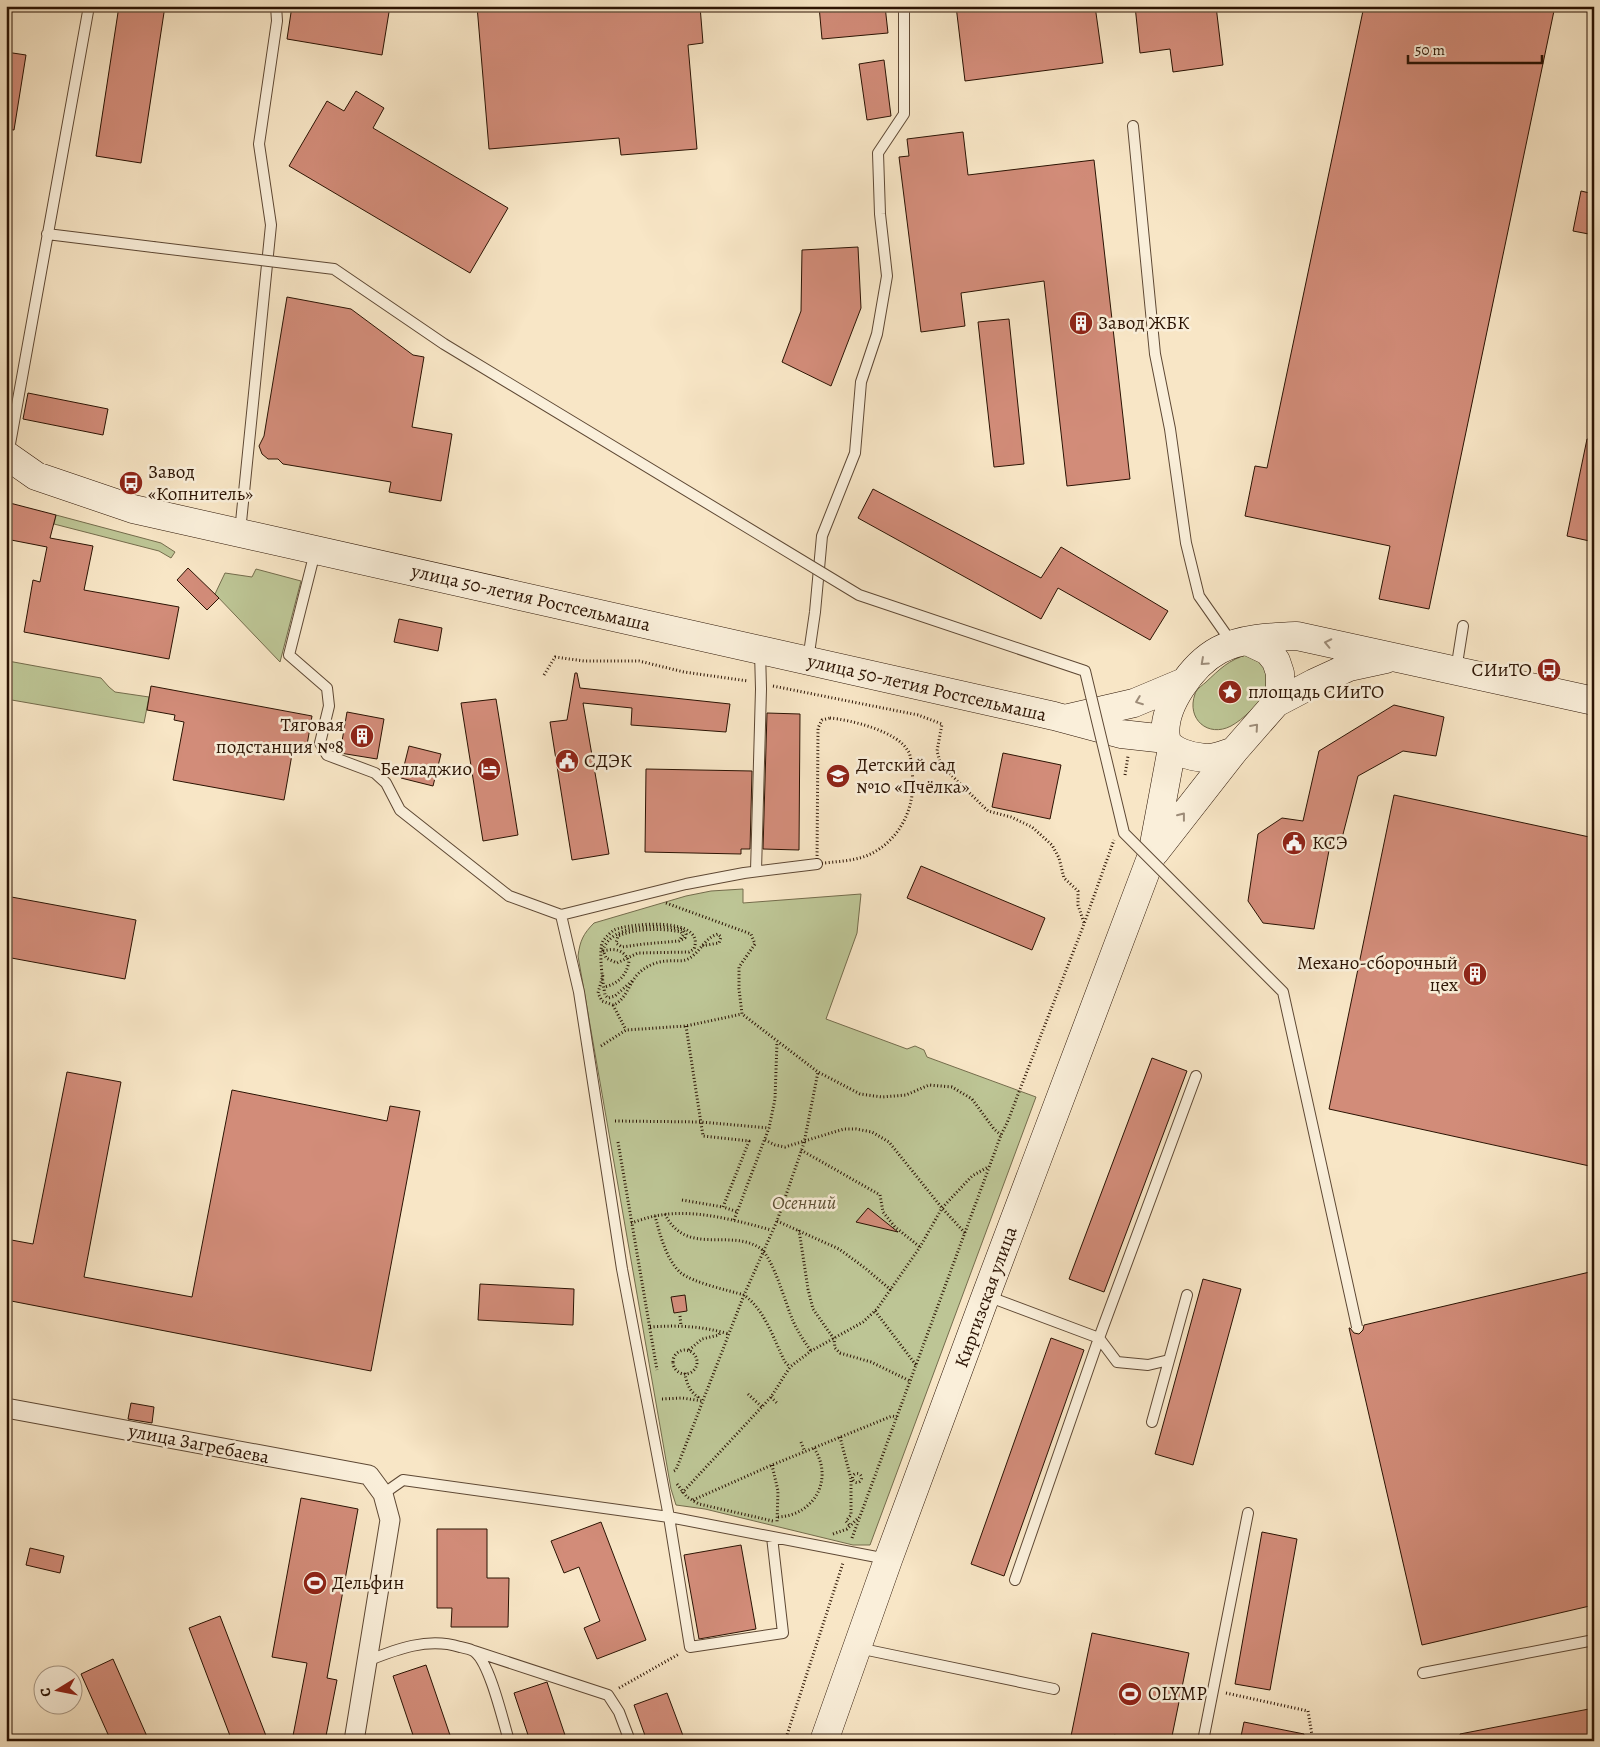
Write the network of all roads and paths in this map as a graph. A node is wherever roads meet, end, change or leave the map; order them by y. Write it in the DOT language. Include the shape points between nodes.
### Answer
graph roads {
  1 [pos="89,6"];
  2 [pos="276,6"];
  3 [pos="904,6"];
  4 [pos="1133,126"];
  5 [pos="47,234"];
  6 [pos="7,455"];
  7 [pos="240,533"];
  8 [pos="316,550"];
  9 [pos="1463,626"];
  10 [pos="1240,643"];
  11 [pos="760,650"];
  12 [pos="1393,657"];
  13 [pos="808,661"];
  14 [pos="1456,671"];
  15 [pos="544,676"];
  16 [pos="1184,682"];
  17 [pos="761,684"];
  18 [pos="1594,701"];
  19 [pos="1276,703"];
  20 [pos="1066,719"];
  21 [pos="1132,735"];
  22 [pos="1169,744"];
  23 [pos="1234,751"];
  24 [pos="1124,780"];
  25 [pos="1116,834"];
  26 [pos="1152,855"];
  27 [pos="816,864"];
  28 [pos="756,871"];
  29 [pos="659,890"];
  30 [pos="561,915"];
  31 [pos="1084,924"];
  32 [pos="679,941"];
  33 [pos="701,946"];
  34 [pos="603,952"];
  35 [pos="628,958"];
  36 [pos="603,974"];
  37 [pos="632,981"];
  38 [pos="604,987"];
  39 [pos="613,1005"];
  40 [pos="742,1014"];
  41 [pos="686,1026"];
  42 [pos="626,1030"];
  43 [pos="599,1037"];
  44 [pos="777,1041"];
  45 [pos="601,1046"];
  46 [pos="603,1055"];
  47 [pos="818,1072"];
  48 [pos="1196,1076"];
  49 [pos="701,1122"];
  50 [pos="769,1128"];
  51 [pos="616,1130"];
  52 [pos="1001,1135"];
  53 [pos="618,1139"];
  54 [pos="765,1140"];
  55 [pos="804,1141"];
  56 [pos="801,1150"];
  57 [pos="989,1167"];
  58 [pos="682,1200"];
  59 [pos="723,1207"];
  60 [pos="942,1208"];
  61 [pos="738,1212"];
  62 [pos="664,1214"];
  63 [pos="654,1216"];
  64 [pos="734,1220"];
  65 [pos="776,1221"];
  66 [pos="631,1222"];
  67 [pos="771,1230"];
  68 [pos="799,1230"];
  69 [pos="965,1233"];
  70 [pos="920,1247"];
  71 [pos="763,1250"];
  72 [pos="890,1290"];
  73 [pos="744,1295"];
  74 [pos="986,1295"];
  75 [pos="1187,1295"];
  76 [pos="875,1311"];
  77 [pos="680,1316"];
  78 [pos="681,1326"];
  79 [pos="1357,1326"];
  80 [pos="650,1327"];
  81 [pos="720,1332"];
  82 [pos="729,1334"];
  83 [pos="1100,1338"];
  84 [pos="834,1339"];
  85 [pos="689,1350"];
  86 [pos="811,1351"];
  87 [pos="1169,1360"];
  88 [pos="916,1365"];
  89 [pos="790,1367"];
  90 [pos="657,1372"];
  91 [pos="685,1374"];
  92 [pos="910,1380"];
  93 [pos="660,1390"];
  94 [pos="748,1394"];
  95 [pos="771,1397"];
  96 [pos="662,1399"];
  97 [pos="697,1400"];
  98 [pos="703,1401"];
  99 [pos="778,1404"];
  100 [pos="762,1407"];
  101 [pos="6,1408"];
  102 [pos="663,1408"];
  103 [pos="896,1417"];
  104 [pos="1152,1422"];
  105 [pos="840,1437"];
  106 [pos="801,1442"];
  107 [pos="814,1448"];
  108 [pos="806,1452"];
  109 [pos="672,1462"];
  110 [pos="772,1465"];
  111 [pos="674,1471"];
  112 [pos="683,1492"];
  113 [pos="383,1494"];
  114 [pos="693,1500"];
  115 [pos="1248,1513"];
  116 [pos="860,1516"];
  117 [pos="669,1517"];
  118 [pos="778,1517"];
  119 [pos="777,1522"];
  120 [pos="786,1524"];
  121 [pos="850,1526"];
  122 [pos="828,1534"];
  123 [pos="772,1537"];
  124 [pos="847,1552"];
  125 [pos="888,1560"];
  126 [pos="1015,1580"];
  127 [pos="1594,1640"];
  128 [pos="690,1647"];
  129 [pos="857,1648"];
  130 [pos="474,1651"];
  131 [pos="367,1661"];
  132 [pos="1423,1673"];
  133 [pos="1054,1689"];
  134 [pos="1213,1690"];
  135 [pos="608,1695"];
  136 [pos="354,1741"];
  137 [pos="509,1741"];
  138 [pos="630,1741"];
  139 [pos="785,1741"];
  140 [pos="824,1741"];
  141 [pos="1203,1741"];
  142 [pos="1313,1741"];
  1 -- 5 [label="lane"];
  2 -- 7 [label="lane" via="277,21 259,144 271,225"];
  3 -- 13 [label="lane" via="904,114 878,153 887,276 877,334 861,382 855,453 822,536"];
  4 -- 10 [label="lane" via="1155,354 1170,429 1186,542 1199,596"];
  5 -- 6 [label="lane"];
  5 -- 79 [label="lane, bridge" via="334,269 444,344 859,595 1085,671 1124,833 1283,992"];
  6 -- 7 [label="main road, улица 50-летия Ростсельмаша" via="36,476 133,509"];
  7 -- 8 [label="main road, улица 50-летия Ростсельмаша"];
  8 -- 11 [label="main road, улица 50-летия Ростсельмаша"];
  8 -- 30 [label="lane" via="289,655 327,688 329,706 320,743 327,755 375,773 386,783 400,810 509,896"];
  9 -- 14 [label="lane"];
  12 -- 10 [label="main road, one-way" via="1297,636"];
  10 -- 16 [label="main road, one-way" via="1217,651"];
  10 -- 19 [label="main road" via="1268,652 1276,661 1280,689"];
  11 -- 13 [label="main road, улица 50-летия Ростсельмаша"];
  11 -- 17 [label="lane"];
  12 -- 14 [label="main road"];
  12 -- 19 [label="main road" via="1349,667"];
  13 -- 20 [label="main road, улица 50-летия Ростсельмаша"];
  14 -- 18 [label="main road"];
  15 -- 17 [label="path" via="555,656 584,661 639,662"];
  16 -- 20 [label="main road, one-way" via="1134,703"];
  16 -- 22 [label="main road" via="1168,717"];
  17 -- 28 [label="lane"];
  17 -- 31 [label="path" via="918,715 942,724 937,751 941,765 988,811 1032,827 1052,845 1060,858 1064,878 1078,891 1078,906"];
  23 -- 19 [label="main road, one-way"];
  20 -- 21 [label="main road, улица 50-летия Ростсельмаша"];
  21 -- 22 [label="main road, улица 50-летия Ростсельмаша"];
  21 -- 24 [label="path"];
  22 -- 23 [label="main road" via="1186,754 1205,758"];
  22 -- 26 [label="main road"];
  26 -- 23 [label="main road, one-way"];
  25 -- 31 [label="path"];
  26 -- 74 [label="main road, Киргизская улица"];
  27 -- 27 [label="path" via="859,858 876,851 898,832 910,809 913,775 908,751 892,736 851,720 822,720 818,728"];
  27 -- 28 [label="lane"];
  28 -- 29 [label="lane"];
  29 -- 30 [label="lane"];
  29 -- 40 [label="path" via="665,903 752,934 755,944 739,967"];
  30 -- 117 [label="lane" via="579,992 622,1269"];
  31 -- 52 [label="path"];
  32 -- 32 [label="path" via="622,947 616,940 621,934 656,930 680,932 683,935"];
  32 -- 34 [label="path" via="686,936 685,931 638,928 614,935 605,944"];
  33 -- 33 [label="path" via="716,934 721,937 719,944"];
  33 -- 37 [label="path" via="693,956 684,960 649,966"];
  34 -- 35 [label="path" via="617,950"];
  34 -- 35 [label="path" via="615,963"];
  35 -- 36 [label="path" via="638,953 690,952 695,946 694,937 686,928 671,926 642,925 613,931 601,948"];
  35 -- 38 [label="path" via="623,976 615,984"];
  36 -- 38 [label="path"];
  36 -- 39 [label="path" via="598,993 602,1001"];
  37 -- 38 [label="path" via="613,997 606,996"];
  37 -- 39 [label="path" via="621,1001"];
  39 -- 42 [label="path"];
  40 -- 41 [label="path"];
  40 -- 44 [label="path"];
  41 -- 42 [label="path"];
  41 -- 49 [label="path"];
  42 -- 45 [label="path"];
  43 -- 45 [label="path"];
  44 -- 47 [label="path"];
  44 -- 50 [label="path" via="775,1099"];
  45 -- 46 [label="path"];
  47 -- 52 [label="path" via="860,1094 882,1098 906,1095 929,1084 952,1088 972,1099"];
  47 -- 55 [label="path"];
  48 -- 83 [label="lane"];
  49 -- 50 [label="path"];
  49 -- 51 [label="path" via="615,1120"];
  49 -- 59 [label="path" via="703,1136 749,1141"];
  50 -- 54 [label="path"];
  52 -- 57 [label="path"];
  53 -- 66 [label="path"];
  54 -- 55 [label="path" via="780,1146"];
  54 -- 61 [label="path"];
  55 -- 56 [label="path"];
  55 -- 60 [label="path" via="844,1129 872,1132 889,1142"];
  56 -- 65 [label="path"];
  56 -- 70 [label="path" via="880,1195 883,1212 894,1227"];
  57 -- 60 [label="path" via="972,1176"];
  57 -- 69 [label="path"];
  58 -- 59 [label="path"];
  59 -- 61 [label="path"];
  60 -- 69 [label="path"];
  60 -- 70 [label="path"];
  61 -- 64 [label="path"];
  62 -- 63 [label="path"];
  62 -- 64 [label="path"];
  62 -- 71 [label="path" via="672,1226 686,1236 750,1243"];
  63 -- 66 [label="path"];
  63 -- 73 [label="path" via="668,1254 682,1273"];
  64 -- 67 [label="path"];
  65 -- 67 [label="path"];
  65 -- 68 [label="path"];
  66 -- 80 [label="path"];
  67 -- 71 [label="path"];
  68 -- 72 [label="path" via="840,1249"];
  68 -- 84 [label="path" via="813,1309"];
  69 -- 88 [label="path"];
  70 -- 72 [label="path"];
  71 -- 73 [label="path"];
  71 -- 86 [label="path" via="775,1272 793,1322"];
  72 -- 76 [label="path"];
  73 -- 82 [label="path"];
  73 -- 89 [label="path" via="761,1313"];
  74 -- 83 [label="lane"];
  74 -- 125 [label="main road, Киргизская улица"];
  75 -- 87 [label="lane"];
  76 -- 84 [label="path" via="864,1322"];
  76 -- 88 [label="path"];
  77 -- 78 [label="path"];
  78 -- 80 [label="path"];
  78 -- 81 [label="path"];
  80 -- 90 [label="path"];
  81 -- 82 [label="path"];
  81 -- 85 [label="path" via="698,1341"];
  82 -- 98 [label="path"];
  83 -- 87 [label="lane" via="1117,1362 1148,1365"];
  83 -- 126 [label="lane"];
  84 -- 86 [label="path"];
  84 -- 92 [label="path" via="835,1348 840,1353 871,1362"];
  85 -- 91 [label="path" via="697,1362 691,1372"];
  85 -- 91 [label="path" via="679,1351 673,1357 676,1369"];
  86 -- 89 [label="path"];
  87 -- 104 [label="lane"];
  88 -- 92 [label="path"];
  89 -- 95 [label="path"];
  91 -- 97 [label="path"];
  92 -- 103 [label="path"];
  93 -- 96 [label="path"];
  94 -- 100 [label="path"];
  95 -- 99 [label="path"];
  95 -- 100 [label="path"];
  96 -- 97 [label="path"];
  96 -- 102 [label="path"];
  97 -- 98 [label="path"];
  98 -- 111 [label="path"];
  100 -- 112 [label="path"];
  101 -- 113 [label="street, улица Загребаева" via="369,1475"];
  103 -- 105 [label="path"];
  103 -- 116 [label="path"];
  105 -- 107 [label="path"];
  105 -- 121 [label="path" via="852,1479 852,1515 846,1521"];
  106 -- 108 [label="path"];
  107 -- 108 [label="path"];
  107 -- 118 [label="path" via="822,1466 818,1493 801,1511"];
  108 -- 110 [label="path"];
  109 -- 111 [label="path"];
  110 -- 114 [label="path"];
  110 -- 118 [label="path" via="778,1491"];
  111 -- 112 [label="path" via="676,1483"];
  112 -- 114 [label="path"];
  113 -- 117 [label="lane" via="403,1480"];
  113 -- 131 [label="street" via="390,1520"];
  114 -- 119 [label="path"];
  115 -- 134 [label="lane"];
  116 -- 121 [label="path"];
  116 -- 124 [label="path"];
  117 -- 123 [label="lane"];
  117 -- 128 [label="lane"];
  118 -- 119 [label="path"];
  119 -- 120 [label="path"];
  121 -- 122 [label="path"];
  123 -- 124 [label="lane"];
  123 -- 128 [label="lane" via="783,1633"];
  124 -- 125 [label="lane"];
  124 -- 139 [label="path"];
  125 -- 129 [label="main road, Киргизская улица"];
  127 -- 132 [label="lane"];
  128 -- 135 [label="path"];
  129 -- 133 [label="lane"];
  129 -- 140 [label="main road, Киргизская улица"];
  130 -- 131 [label="lane" via="431,1643 402,1647"];
  130 -- 135 [label="lane"];
  130 -- 137 [label="lane" via="486,1666"];
  131 -- 136 [label="street"];
  134 -- 141 [label="lane"];
  134 -- 142 [label="path" via="1308,1710"];
  135 -- 138 [label="lane" via="619,1712"];
}
